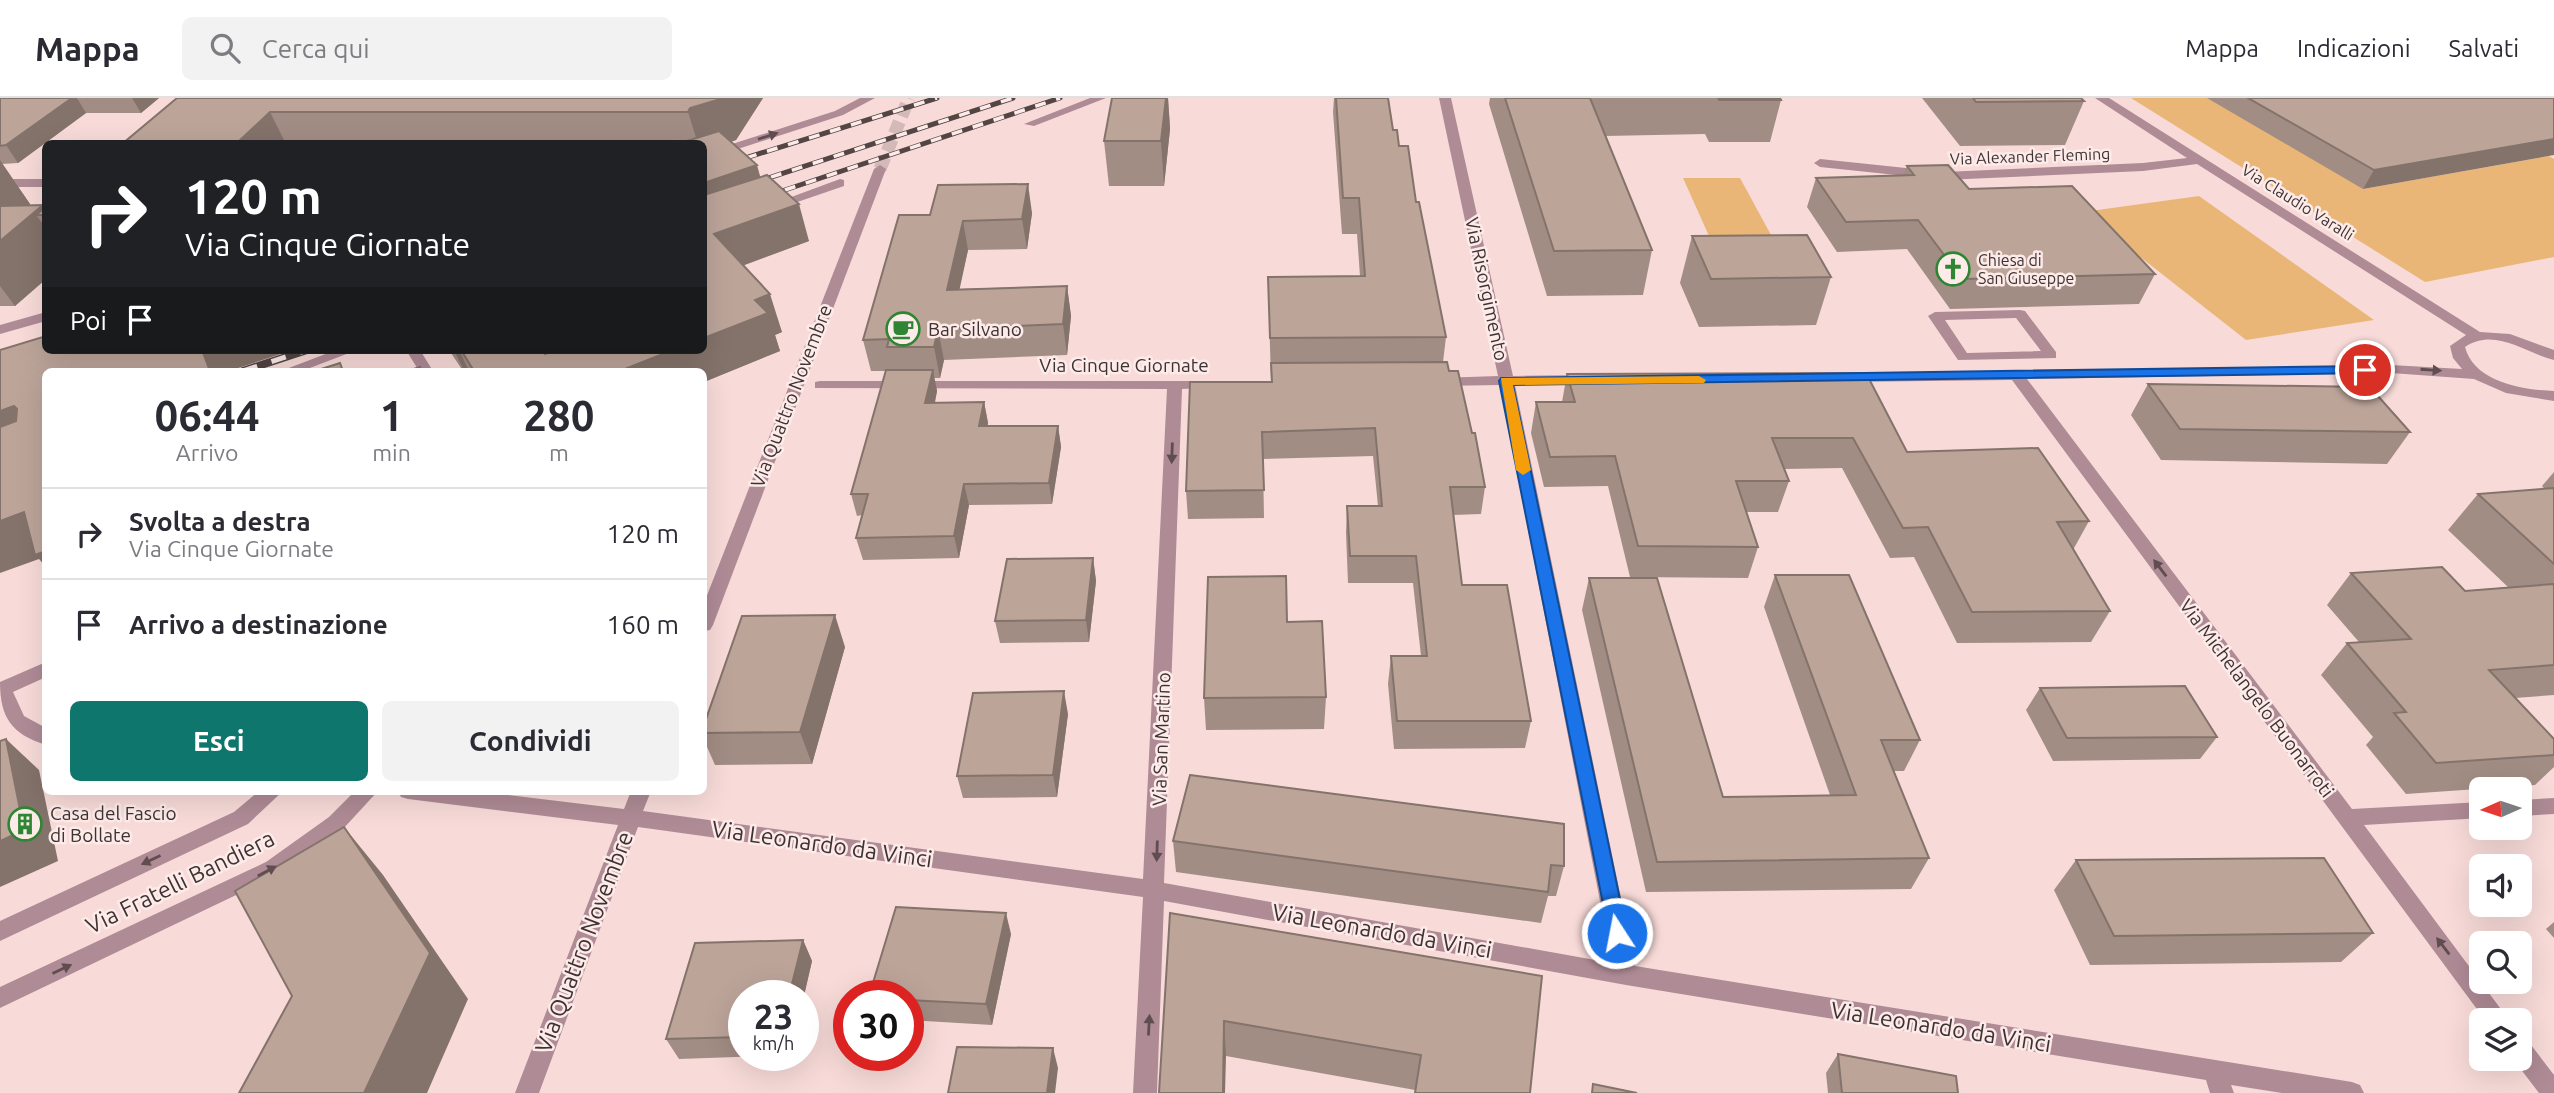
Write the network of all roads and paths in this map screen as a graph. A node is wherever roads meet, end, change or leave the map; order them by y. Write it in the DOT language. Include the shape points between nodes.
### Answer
graph roads {
  1 [pos="869,98"];
  2 [pos="1100,98"];
  3 [pos="1445,98"];
  4 [pos="2101,98"];
  5 [pos="1030,124"];
  6 [pos="707,156"];
  7 [pos="2198,160"];
  8 [pos="1820,163"];
  9 [pos="880,169"];
  10 [pos="0,183"];
  11 [pos="42,183"];
  12 [pos="840,183"];
  13 [pos="766,209"];
  14 [pos="42,317"];
  15 [pos="0,330"];
  16 [pos="2477,336"];
  17 [pos="338,354"];
  18 [pos="2554,356"];
  19 [pos="1963,357"];
  20 [pos="297,368"];
  21 [pos="2016,375"];
  22 [pos="2478,375"];
  23 [pos="1835,378"];
  24 [pos="1605,380"];
  25 [pos="1505,381"];
  26 [pos="1426,383"];
  27 [pos="1175,384"];
  28 [pos="1228,384"];
  29 [pos="820,385"];
  30 [pos="2554,396"];
  31 [pos="707,617"];
  32 [pos="42,671"];
  33 [pos="1,689"];
  34 [pos="42,735"];
  35 [pos="268,795"];
  36 [pos="364,795"];
  37 [pos="441,795"];
  38 [pos="640,795"];
  39 [pos="2554,806"];
  40 [pos="2532,807"];
  41 [pos="2469,811"];
  42 [pos="631,818"];
  43 [pos="2347,818"];
  44 [pos="1155,890"];
  45 [pos="0,931"];
  46 [pos="1626,975"];
  47 [pos="0,998"];
  48 [pos="2489,1008"];
  49 [pos="2532,1065"];
  50 [pos="2219,1083"];
  51 [pos="527,1093"];
  52 [pos="1145,1093"];
  53 [pos="2353,1093"];
  54 [pos="2553,1093"];
  6 -- 1 [label="street, one-way" via="839,113"];
  2 -- 5 [label="street"];
  3 -- 25 [label="street, Via Risorgimento"];
  4 -- 7 [label="street, Via Claudio Varalli"];
  7 -- 8 [label="street, Via Alexander Fleming" via="2143,167 1944,176"];
  7 -- 16 [label="street, Via Claudio Varalli"];
  9 -- 31 [label="street, Via Quattro Novembre"];
  10 -- 11 [label="street"];
  12 -- 13 [label="street"];
  14 -- 15 [label="street"];
  16 -- 18 [label="street" via="2514,340"];
  16 -- 22 [label="street" via="2464,339 2457,346 2457,355"];
  17 -- 20 [label="street"];
  19 -- 19 [label="street" via="1988,356 2051,355 2020,314 1935,316"];
  21 -- 22 [label="street, one-way" via="2406,369"];
  21 -- 23 [label="street"];
  43 -- 21 [label="street, Via Michelangelo Buonarroti, one-way"];
  22 -- 30 [label="street" via="2521,393"];
  24 -- 25 [label="street"];
  25 -- 26 [label="street"];
  25 -- 46 [label="street, Via Risorgimento"];
  27 -- 28 [label="street, Via Cinque Giornate"];
  27 -- 29 [label="street, Via Cinque Giornate"];
  27 -- 44 [label="street, Via San Martino, one-way"];
  32 -- 33 [label="street"];
  33 -- 34 [label="street" via="17,721"];
  35 -- 45 [label="street, Via Fratelli Bandiera, one-way" via="242,818"];
  47 -- 36 [label="street, Via Fratelli Bandiera, one-way" via="272,869 336,823"];
  37 -- 42 [label="street, Via Leonardo da Vinci"];
  38 -- 42 [label="street, Via Quattro Novembre"];
  39 -- 40 [label="street"];
  41 -- 43 [label="street"];
  42 -- 44 [label="street, Via Leonardo da Vinci"];
  42 -- 51 [label="street, Via Quattro Novembre"];
  48 -- 43 [label="street, Via Michelangelo Buonarroti, one-way"];
  44 -- 46 [label="street, Via Leonardo da Vinci"];
  52 -- 44 [label="street, Via San Martino, one-way"];
  46 -- 50 [label="street, Via Leonardo da Vinci"];
  49 -- 54 [label="street"];
  50 -- 53 [label="street, Via Leonardo da Vinci"];
}
